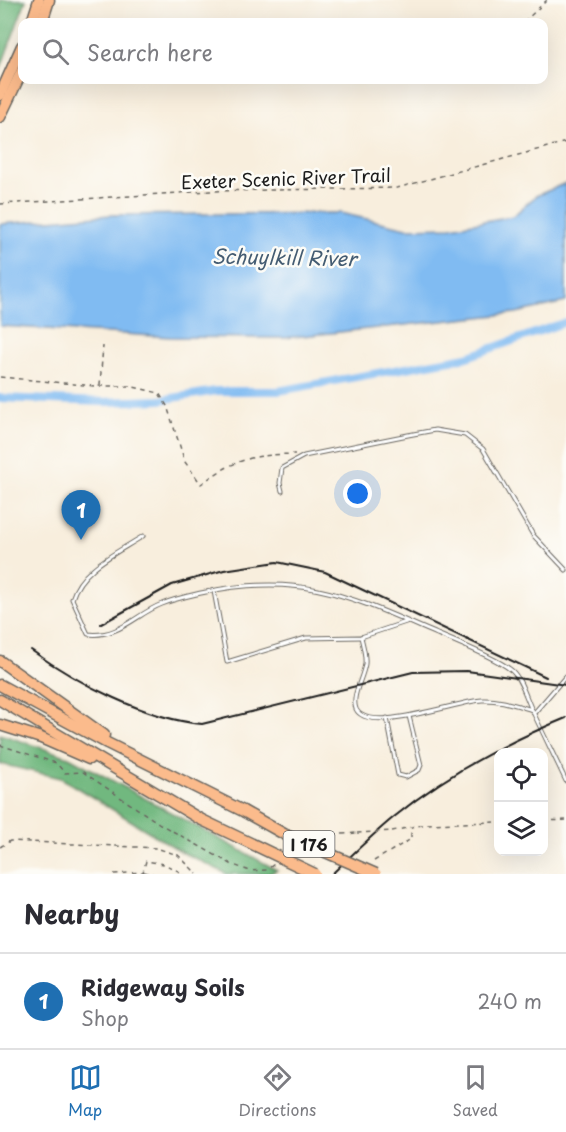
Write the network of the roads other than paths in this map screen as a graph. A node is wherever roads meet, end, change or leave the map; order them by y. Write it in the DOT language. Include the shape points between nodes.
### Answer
graph roads {
  1 [pos="39,0"];
  2 [pos="50,0"];
  3 [pos="33,18"];
  4 [pos="43,18"];
  5 [pos="18,55"];
  6 [pos="18,79"];
  7 [pos="0,95"];
  8 [pos="0,117"];
  9 [pos="282,491"];
  10 [pos="142,536"];
  11 [pos="566,570"];
  12 [pos="214,591"];
  13 [pos="408,621"];
  14 [pos="361,637"];
  15 [pos="0,661"];
  16 [pos="566,676"];
  17 [pos="0,685"];
  18 [pos="0,700"];
  19 [pos="533,711"];
  20 [pos="409,716"];
  21 [pos="387,718"];
  22 [pos="0,725"];
  23 [pos="566,781"];
  24 [pos="187,784"];
  25 [pos="156,794"];
  26 [pos="315,874"];
  27 [pos="376,874"];
  1 -- 3 [label="highway"];
  2 -- 4 [label="highway"];
  5 -- 7 [label="highway"];
  6 -- 8 [label="highway"];
  9 -- 11 [label="lane" via="282,468 314,454 435,430 465,435 483,449 533,535"];
  10 -- 12 [label="lane" via="83,576 76,587 72,599 88,634 114,632 160,604"];
  12 -- 13 [label="lane" via="264,585 310,587 353,598"];
  12 -- 14 [label="lane" via="227,662 306,638"];
  13 -- 14 [label="lane"];
  13 -- 19 [label="lane" via="511,670"];
  14 -- 21 [label="lane" via="365,662 356,708 366,717"];
  15 -- 24 [label="highway" via="105,735"];
  16 -- 19 [label="lane"];
  17 -- 24 [label="highway"];
  18 -- 25 [label="highway"];
  19 -- 20 [label="lane" via="483,700"];
  19 -- 23 [label="lane"];
  20 -- 21 [label="lane"];
  20 -- 21 [label="lane" via="421,765 420,770 406,777 398,775"];
  22 -- 25 [label="highway" via="73,751"];
  24 -- 27 [label="highway, I 176, bridge" via="284,834"];
  25 -- 26 [label="highway, I 176, bridge"];
}
